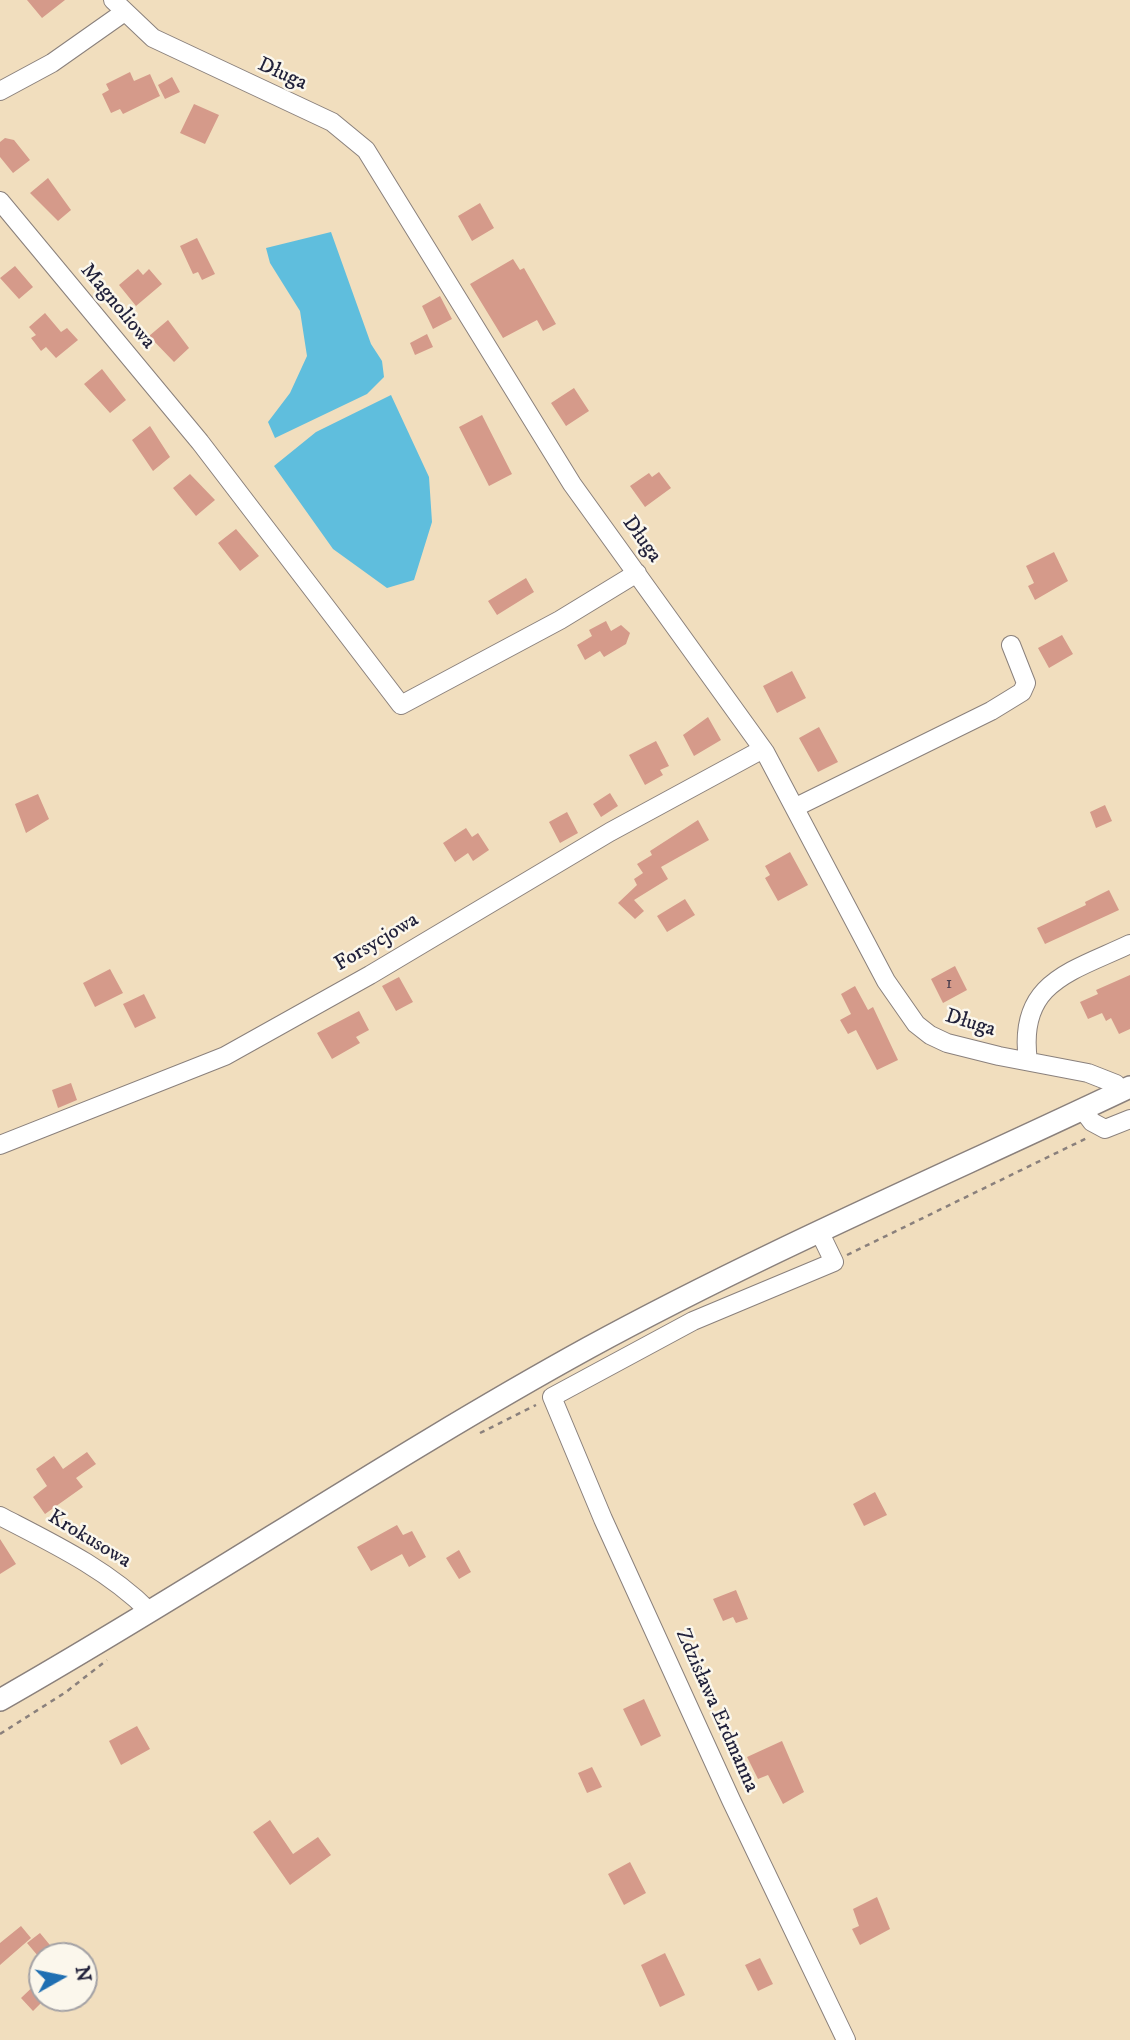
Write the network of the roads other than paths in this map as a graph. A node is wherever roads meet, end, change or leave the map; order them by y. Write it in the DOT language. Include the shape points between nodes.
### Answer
graph roads {
  1 [pos="118,6"];
  2 [pos="0,91"];
  3 [pos="0,201"];
  4 [pos="636,573"];
  5 [pos="1011,645"];
  6 [pos="763,749"];
  7 [pos="796,807"];
  8 [pos="1130,944"];
  9 [pos="1028,1061"];
  10 [pos="1126,1089"];
  11 [pos="1083,1110"];
  12 [pos="1130,1119"];
  13 [pos="0,1145"];
  14 [pos="820,1233"];
  15 [pos="0,1516"];
  16 [pos="149,1611"];
  17 [pos="0,1700"];
  18 [pos="846,2040"];
  1 -- 2 [label="street" via="52,63"];
  1 -- 4 [label="street, Długa" via="153,38 332,122 356,139 390,184 572,484"];
  3 -- 4 [label="street, Magnoliowa" via="200,442 401,705 560,620"];
  4 -- 6 [label="street, Długa"];
  5 -- 7 [label="street" via="1026,683 1022,692"];
  6 -- 7 [label="street, Długa"];
  6 -- 13 [label="street, Forsycjowa" via="610,832 225,1056"];
  7 -- 9 [label="street, Długa" via="886,981 916,1024 947,1043"];
  8 -- 9 [label="street" via="1045,988 1031,1008 1026,1028"];
  9 -- 10 [label="street, Długa" via="1105,1078"];
  10 -- 11 [label="main road"];
  11 -- 12 [label="street" via="1105,1129"];
  11 -- 14 [label="main road"];
  14 -- 16 [label="main road" via="579,1353"];
  14 -- 18 [label="street, Zdzisława Erdmanna" via="834,1262 693,1321 552,1397 731,1800"];
  15 -- 16 [label="street, Krokusowa" via="127,1588"];
  16 -- 17 [label="main road"];
}
